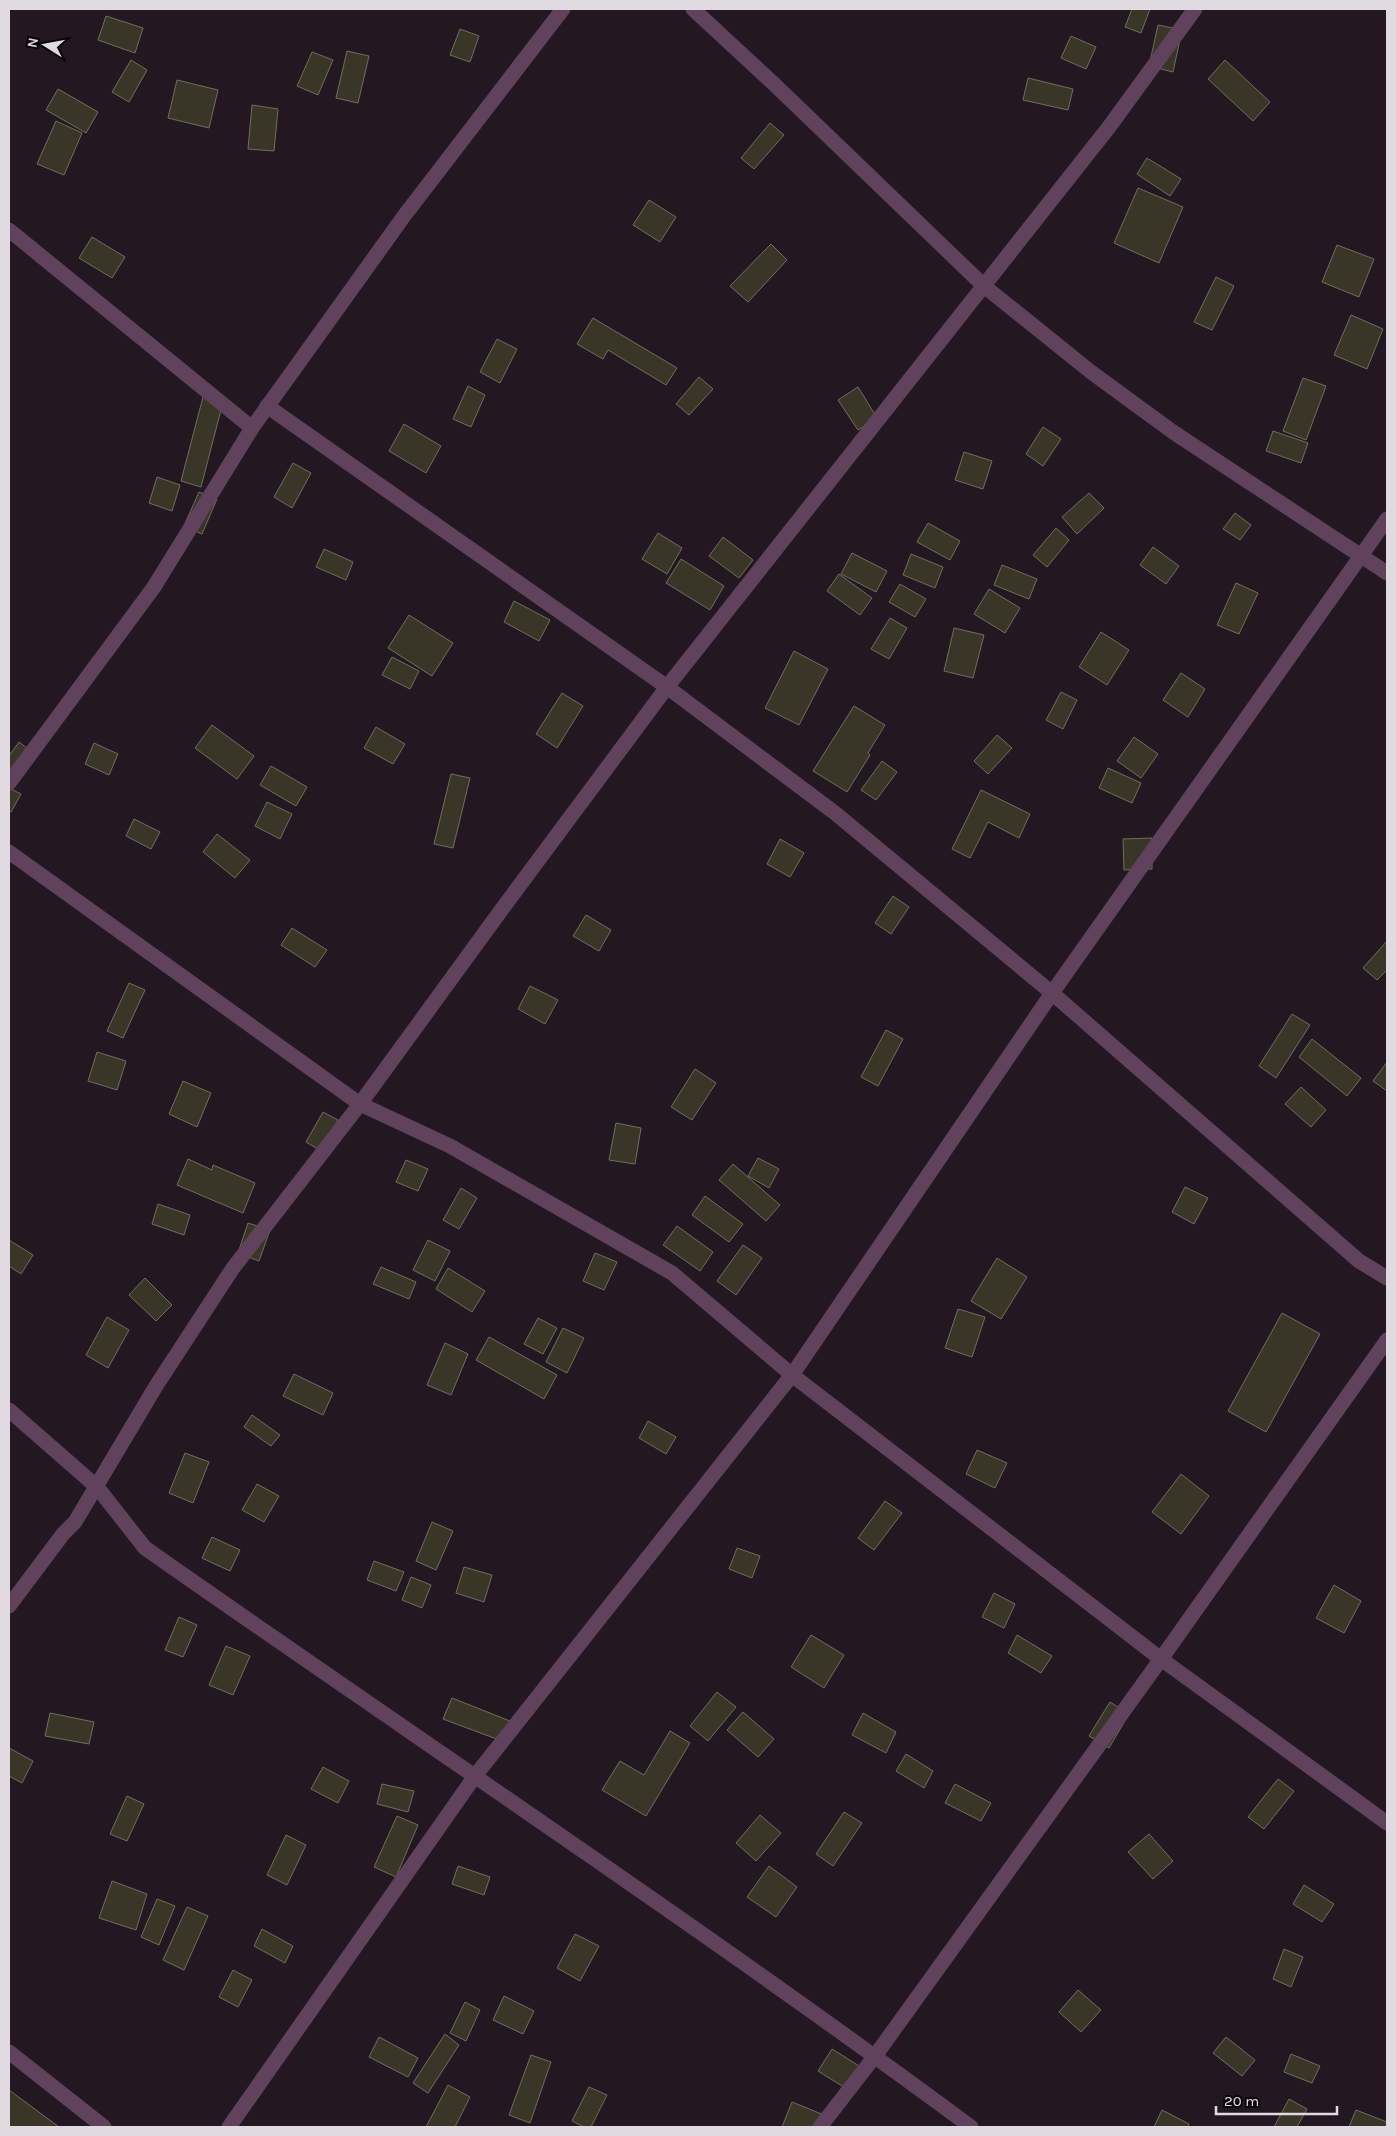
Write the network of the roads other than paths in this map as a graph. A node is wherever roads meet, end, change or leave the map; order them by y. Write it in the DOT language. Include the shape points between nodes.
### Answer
graph roads {
  1 [pos="563,9"];
  2 [pos="693,9"];
  3 [pos="1195,9"];
  4 [pos="9,230"];
  5 [pos="984,286"];
  6 [pos="267,406"];
  7 [pos="252,428"];
  8 [pos="1387,519"];
  9 [pos="1361,556"];
  10 [pos="1387,574"];
  11 [pos="668,687"];
  12 [pos="9,783"];
  13 [pos="9,852"];
  14 [pos="1052,993"];
  15 [pos="360,1104"];
  16 [pos="1387,1278"];
  17 [pos="1387,1340"];
  18 [pos="792,1375"];
  19 [pos="9,1410"];
  20 [pos="97,1487"];
  21 [pos="9,1606"];
  22 [pos="1161,1659"];
  23 [pos="475,1776"];
  24 [pos="1387,1823"];
  25 [pos="9,2052"];
  26 [pos="875,2056"];
  27 [pos="104,2127"];
  28 [pos="229,2127"];
  29 [pos="820,2127"];
  30 [pos="971,2127"];
  1 -- 6 [label="street" via="404,216"];
  2 -- 5 [label="street"];
  3 -- 5 [label="street" via="1109,127"];
  4 -- 7 [label="street"];
  5 -- 9 [label="street" via="1091,372 1173,432"];
  5 -- 11 [label="street"];
  6 -- 7 [label="street"];
  6 -- 11 [label="street"];
  7 -- 12 [label="street" via="154,587"];
  8 -- 9 [label="street"];
  9 -- 10 [label="street"];
  9 -- 14 [label="street"];
  11 -- 14 [label="street" via="835,813"];
  11 -- 15 [label="street"];
  13 -- 15 [label="street"];
  14 -- 16 [label="street" via="1359,1261"];
  14 -- 18 [label="street"];
  15 -- 18 [label="street" via="450,1146 672,1273"];
  15 -- 20 [label="street" via="233,1268 156,1386"];
  17 -- 22 [label="street"];
  18 -- 22 [label="street"];
  18 -- 23 [label="street"];
  19 -- 20 [label="street"];
  20 -- 21 [label="street" via="75,1522 62,1534"];
  20 -- 23 [label="street" via="145,1548"];
  22 -- 24 [label="street"];
  22 -- 26 [label="street"];
  23 -- 26 [label="street" via="638,1887"];
  23 -- 28 [label="street"];
  25 -- 27 [label="street"];
  26 -- 29 [label="street"];
  26 -- 30 [label="street"];
}
